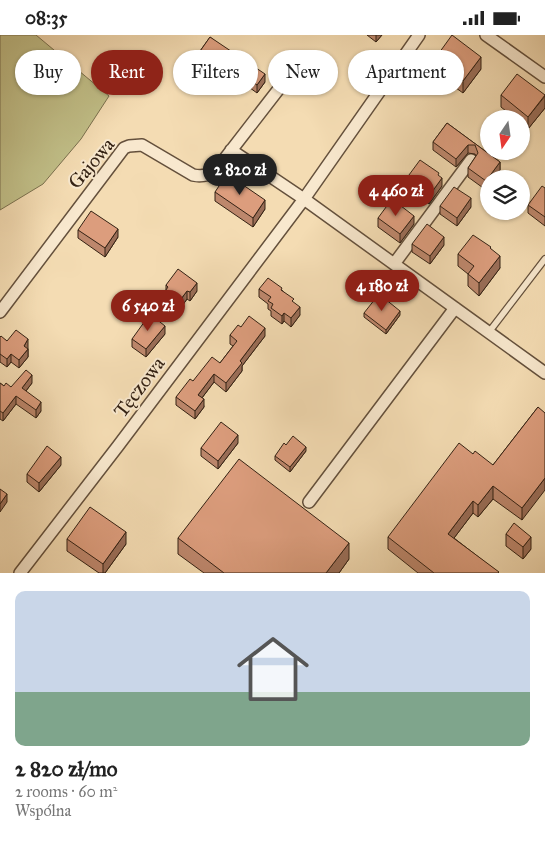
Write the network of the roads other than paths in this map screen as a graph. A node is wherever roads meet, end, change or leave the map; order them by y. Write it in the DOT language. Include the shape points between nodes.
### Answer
graph roads {
  1 [pos="419,35"];
  2 [pos="486,35"];
  3 [pos="545,77"];
  4 [pos="274,95"];
  5 [pos="231,150"];
  6 [pos="471,160"];
  7 [pos="304,199"];
  8 [pos="545,259"];
  9 [pos="394,264"];
  10 [pos="455,308"];
  11 [pos="0,312"];
  12 [pos="489,332"];
  13 [pos="545,373"];
  14 [pos="307,505"];
  15 [pos="20,573"];
  1 -- 7 [label="street, Tęczowa"];
  2 -- 3 [label="street"];
  4 -- 5 [label="street, Gajowa"];
  5 -- 7 [label="street"];
  5 -- 11 [label="street, Gajowa" via="216,169 200,176 142,145 124,148"];
  6 -- 9 [label="street"];
  7 -- 9 [label="street"];
  7 -- 15 [label="street, Tęczowa"];
  8 -- 12 [label="lane"];
  9 -- 10 [label="street"];
  10 -- 12 [label="street"];
  10 -- 14 [label="street"];
  12 -- 13 [label="street"];
}
